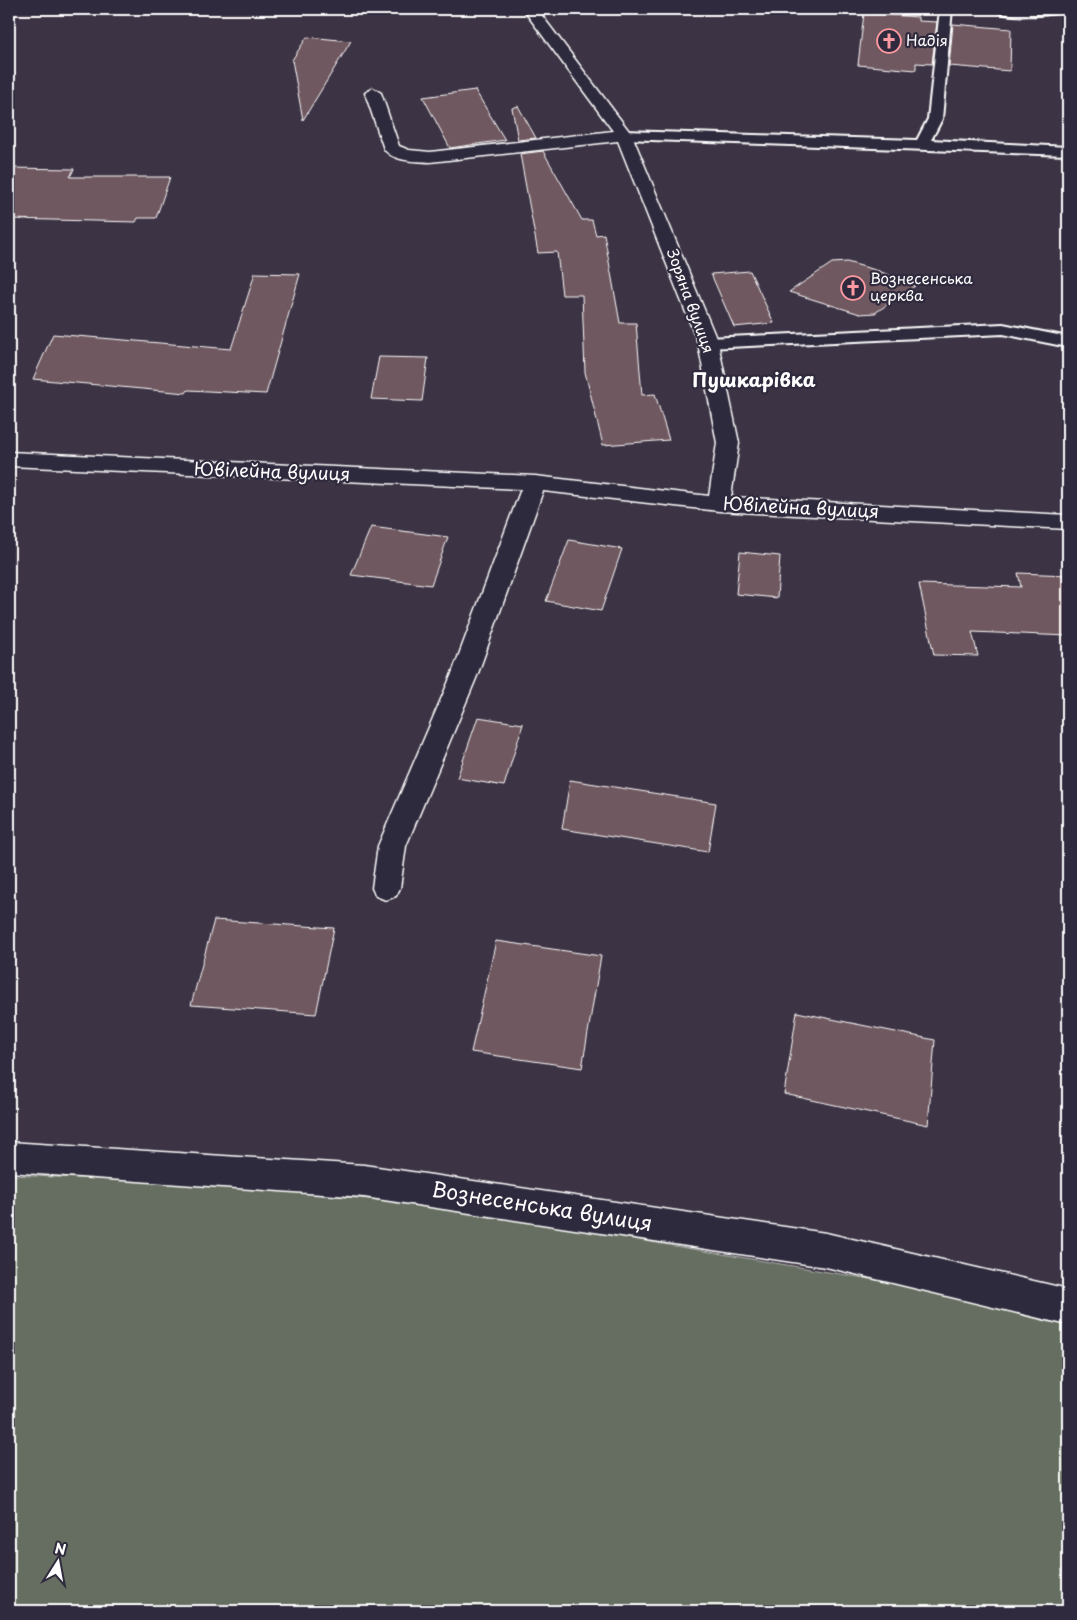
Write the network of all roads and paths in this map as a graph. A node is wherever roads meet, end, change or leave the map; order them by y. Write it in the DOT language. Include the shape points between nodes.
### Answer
graph roads {
  1 [pos="530,9"];
  2 [pos="946,9"];
  3 [pos="1001,9"];
  4 [pos="1056,9"];
  5 [pos="373,93"];
  6 [pos="624,135"];
  7 [pos="922,144"];
  8 [pos="1068,151"];
  9 [pos="1068,342"];
  10 [pos="708,343"];
  11 [pos="9,459"];
  12 [pos="535,483"];
  13 [pos="718,504"];
  14 [pos="1068,522"];
  15 [pos="386,888"];
  16 [pos="9,1157"];
  17 [pos="1068,1307"];
  1 -- 6 [label="street, Зоряна вулиця"];
  2 -- 7 [label="lane" via="935,119"];
  3 -- 4 [label="lane" via="1043,12"];
  5 -- 6 [label="street" via="392,149 406,155 430,157"];
  6 -- 7 [label="lane"];
  6 -- 10 [label="street, Зоряна вулиця"];
  7 -- 8 [label="lane"];
  9 -- 10 [label="lane" via="1003,329"];
  10 -- 13 [label="street, Зоряна вулиця" via="728,443"];
  11 -- 12 [label="street, Ювілейна вулиця"];
  12 -- 13 [label="street, Ювілейна вулиця"];
  12 -- 15 [label="street" via="464,676 392,846"];
  13 -- 14 [label="street, Ювілейна вулиця"];
  16 -- 17 [label="street, Вознесенська вулиця" via="364,1180 826,1250"];
}
